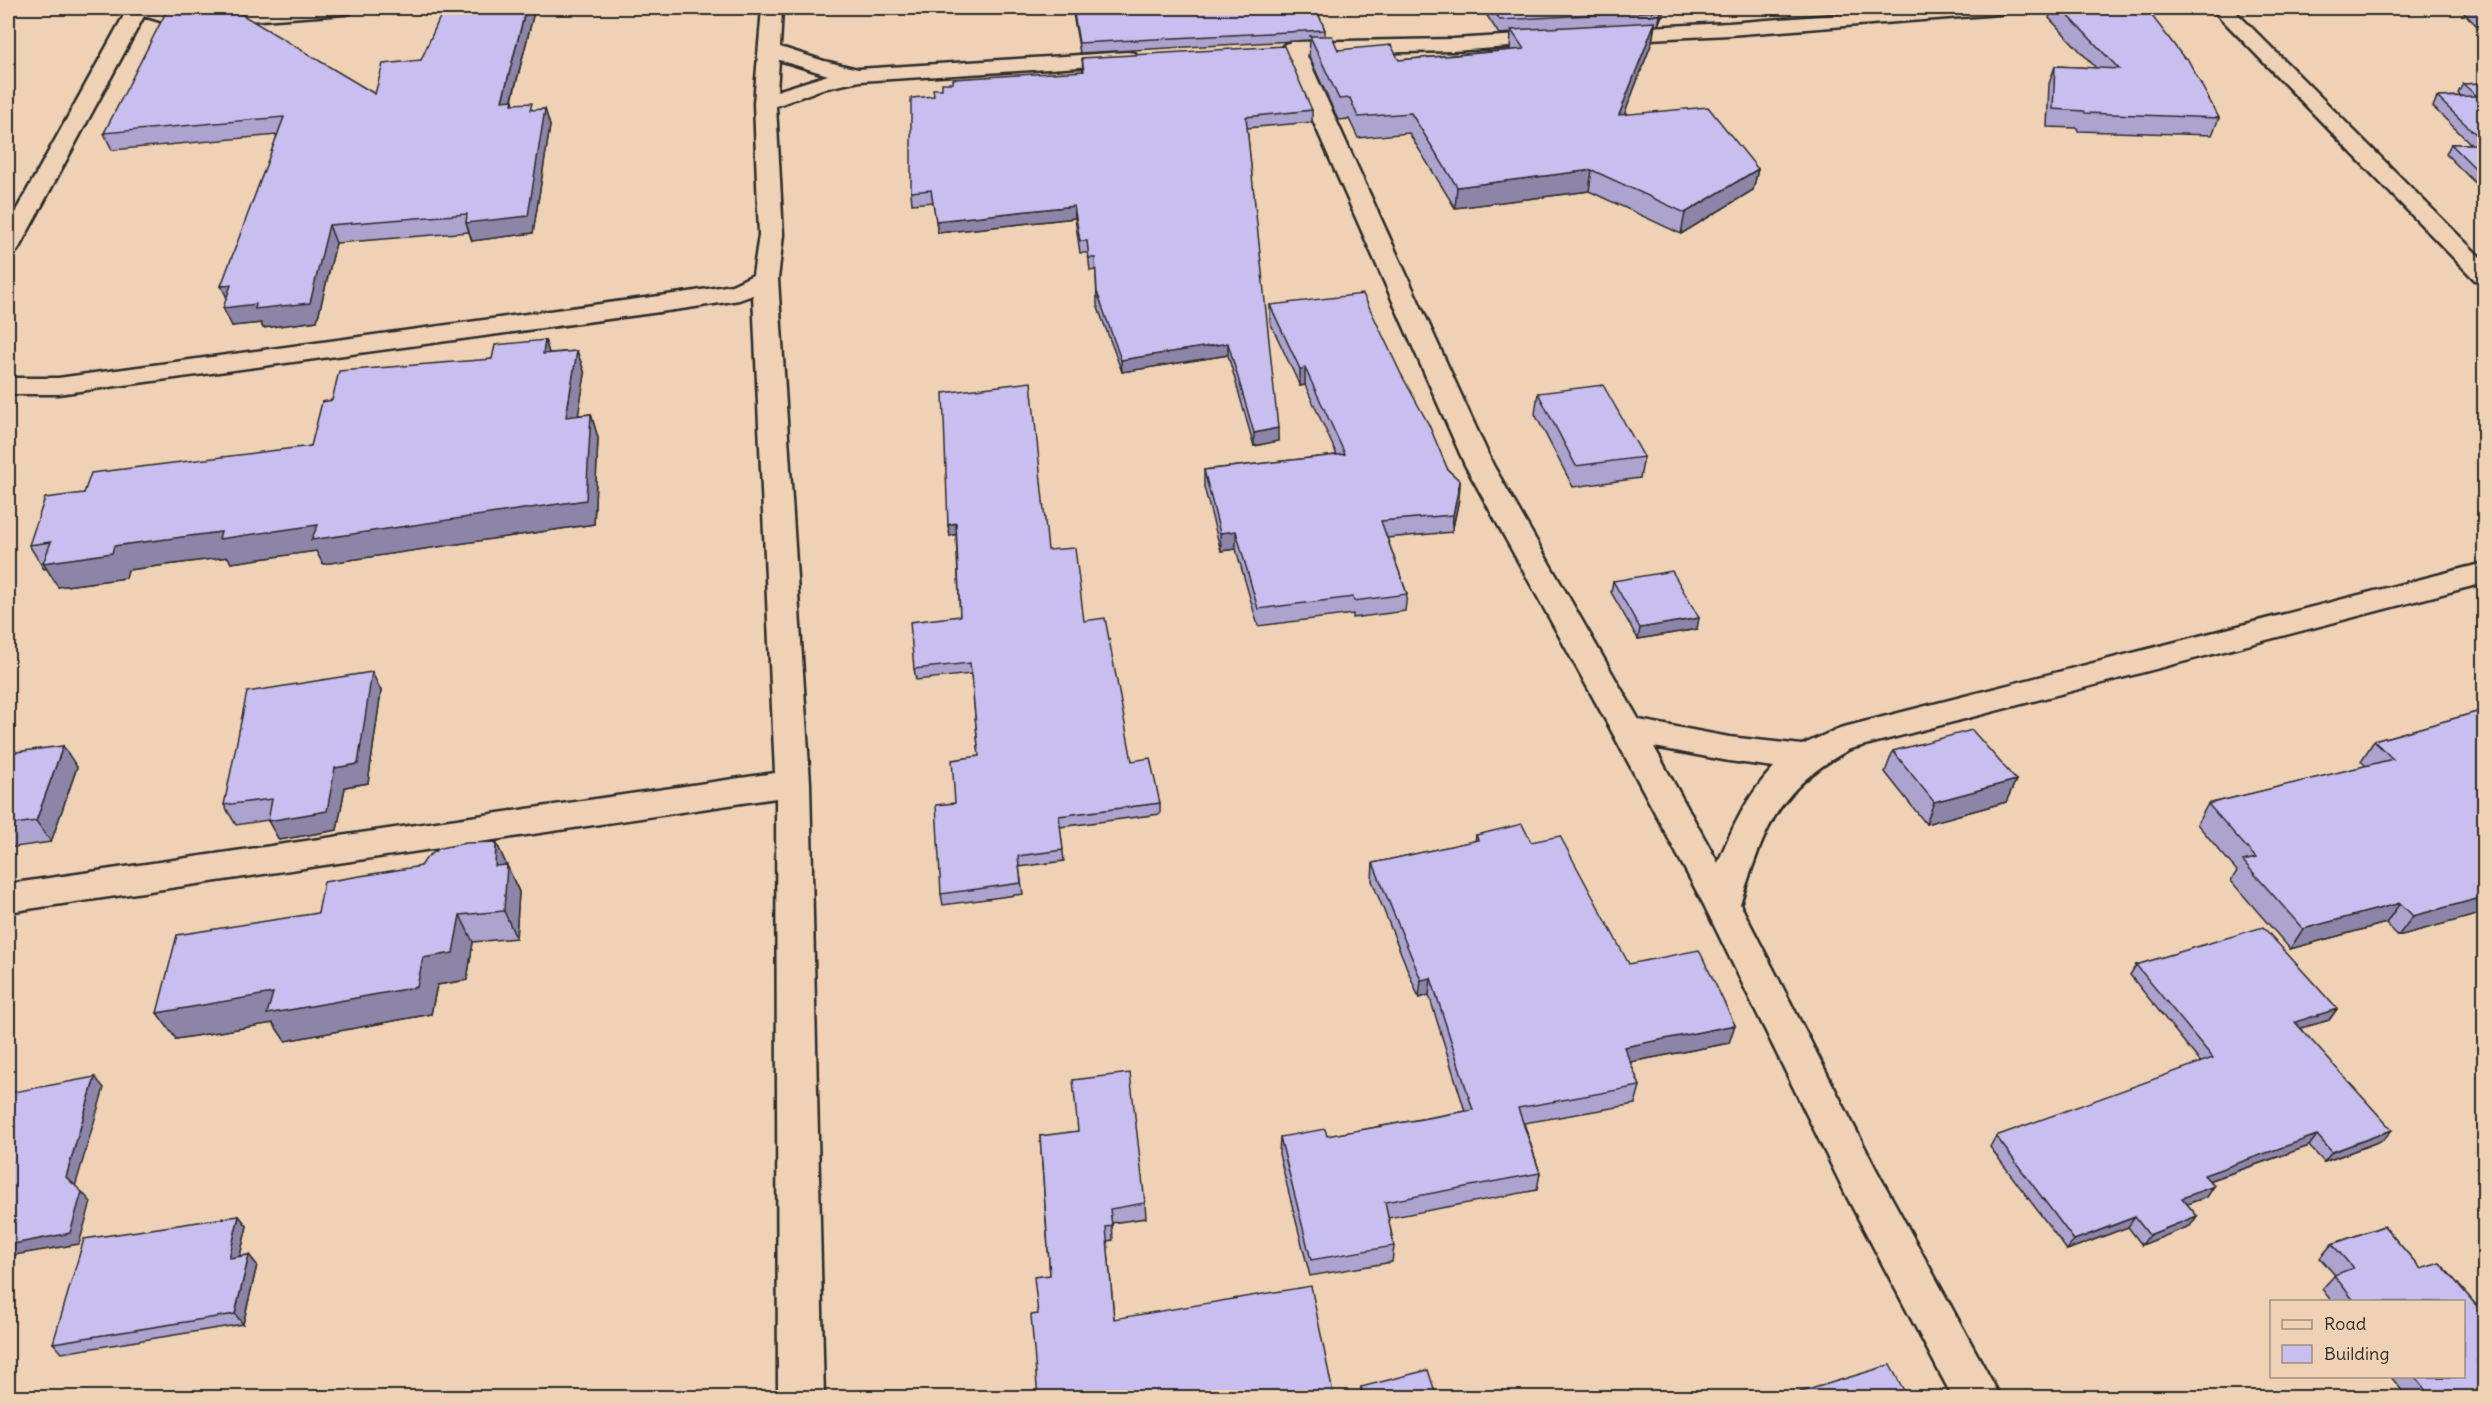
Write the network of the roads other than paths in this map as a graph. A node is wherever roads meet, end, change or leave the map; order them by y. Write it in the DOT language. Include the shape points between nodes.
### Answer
graph roads {
  1 [pos="138,8"];
  2 [pos="346,8"];
  3 [pos="772,8"];
  4 [pos="1719,8"];
  5 [pos="2000,8"];
  6 [pos="2221,8"];
  7 [pos="1729,29"];
  8 [pos="769,50"];
  9 [pos="1143,57"];
  10 [pos="860,75"];
  11 [pos="765,103"];
  12 [pos="8,246"];
  13 [pos="2484,275"];
  14 [pos="765,279"];
  15 [pos="8,386"];
  16 [pos="2484,573"];
  17 [pos="1628,730"];
  18 [pos="1806,758"];
  19 [pos="793,783"];
  20 [pos="8,898"];
  21 [pos="1722,904"];
  22 [pos="801,1398"];
  23 [pos="1978,1398"];
  1 -- 2 [label="street" via="166,17 212,19"];
  1 -- 12 [label="street"];
  3 -- 8 [label="street"];
  4 -- 7 [label="street"];
  5 -- 7 [label="street"];
  6 -- 13 [label="street"];
  7 -- 17 [label="street" via="1453,45 1281,49 1479,465"];
  8 -- 10 [label="street" via="819,67"];
  8 -- 11 [label="street"];
  9 -- 10 [label="street"];
  10 -- 11 [label="street" via="816,84"];
  11 -- 14 [label="street" via="771,235"];
  14 -- 15 [label="street" via="739,292 689,300 58,386"];
  14 -- 19 [label="street"];
  16 -- 18 [label="street" via="1876,729 1840,740"];
  17 -- 18 [label="street" via="1729,749"];
  17 -- 21 [label="street"];
  18 -- 21 [label="street" via="1764,801 1742,846"];
  19 -- 20 [label="street"];
  19 -- 22 [label="street"];
  21 -- 23 [label="street" via="1862,1184"];
}
